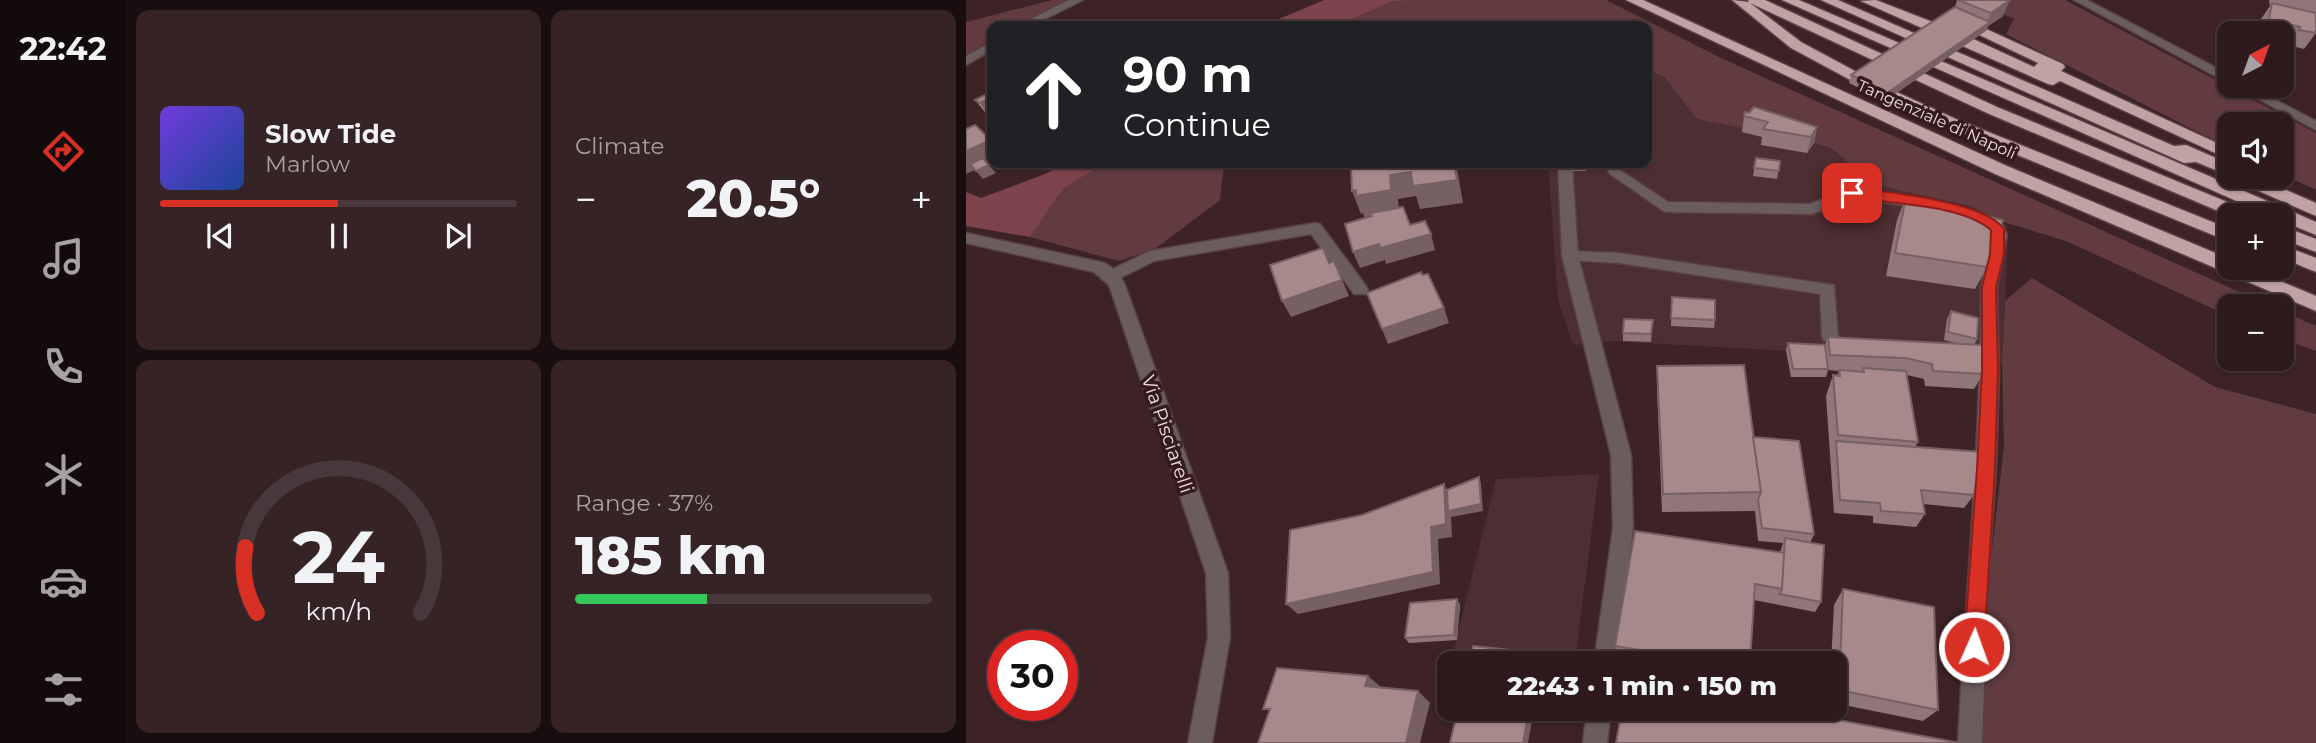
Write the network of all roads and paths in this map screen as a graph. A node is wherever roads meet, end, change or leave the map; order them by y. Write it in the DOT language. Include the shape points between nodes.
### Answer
graph roads {
  1 [pos="1078,0"];
  2 [pos="1632,0"];
  3 [pos="1738,0"];
  4 [pos="1745,0"];
  5 [pos="1754,0"];
  6 [pos="1773,0"];
  7 [pos="1787,0"];
  8 [pos="1810,0"];
  9 [pos="1827,0"];
  10 [pos="1847,0"];
  11 [pos="1864,0"];
  12 [pos="1881,0"];
  13 [pos="1896,0"];
  14 [pos="2079,0"];
  15 [pos="1759,17"];
  16 [pos="1034,21"];
  17 [pos="987,48"];
  18 [pos="966,61"];
  19 [pos="2217,73"];
  20 [pos="2263,98"];
  21 [pos="2316,126"];
  22 [pos="2209,145"];
  23 [pos="2217,149"];
  24 [pos="2217,157"];
  25 [pos="2217,165"];
  26 [pos="1565,168"];
  27 [pos="1615,171"];
  28 [pos="2294,186"];
  29 [pos="2269,189"];
  30 [pos="2287,189"];
  31 [pos="2316,196"];
  32 [pos="2316,202"];
  33 [pos="2236,203"];
  34 [pos="2217,204"];
  35 [pos="1949,209"];
  36 [pos="2316,210"];
  37 [pos="2217,214"];
  38 [pos="1972,215"];
  39 [pos="2316,220"];
  40 [pos="2217,223"];
  41 [pos="2294,228"];
  42 [pos="2316,229"];
  43 [pos="2217,231"];
  44 [pos="2294,237"];
  45 [pos="2316,237"];
  46 [pos="966,238"];
  47 [pos="2316,246"];
  48 [pos="2294,247"];
  49 [pos="1570,256"];
  50 [pos="2294,256"];
  51 [pos="2316,256"];
  52 [pos="2217,261"];
  53 [pos="2294,262"];
  54 [pos="2316,265"];
  55 [pos="2316,271"];
  56 [pos="1112,276"];
  57 [pos="2261,280"];
  58 [pos="1360,290"];
  59 [pos="2316,304"];
  60 [pos="1830,336"];
  61 [pos="1607,651"];
  62 [pos="1598,721"];
  63 [pos="1200,743"];
  64 [pos="1595,743"];
  65 [pos="1970,743"];
  1 -- 16 [label="street"];
  2 -- 52 [label="highway, Tangenziale di Napoli" via="2001,170"];
  3 -- 15 [label="highway"];
  4 -- 37 [label="highway" via="1933,94"];
  5 -- 34 [label="highway, Tangenziale di Napoli" via="1992,110"];
  6 -- 33 [label="highway"];
  7 -- 42 [label="highway"];
  8 -- 39 [label="highway"];
  9 -- 39 [label="highway" via="2001,74"];
  10 -- 25 [label="highway" via="1946,40"];
  11 -- 24 [label="highway" via="1953,35"];
  12 -- 22 [label="highway" via="1987,42"];
  13 -- 22 [label="highway" via="2011,45"];
  14 -- 19 [label="street"];
  15 -- 40 [label="highway" via="1884,81"];
  15 -- 43 [label="highway" via="1796,45 1912,105"];
  17 -- 18 [label="street"];
  20 -- 21 [label="street"];
  22 -- 23 [label="highway"];
  26 -- 49 [label="street"];
  27 -- 35 [label="street" via="1665,207 1812,209 1852,193"];
  28 -- 31 [label="highway"];
  29 -- 36 [label="highway"];
  30 -- 32 [label="highway"];
  38 -- 65 [label="street" via="1998,229 1989,287 1990,370"];
  41 -- 45 [label="highway"];
  44 -- 47 [label="highway"];
  46 -- 56 [label="street" via="1099,267"];
  48 -- 51 [label="highway"];
  49 -- 60 [label="street" via="1619,258 1828,289"];
  49 -- 61 [label="street" via="1621,455 1623,528"];
  50 -- 54 [label="highway"];
  53 -- 55 [label="highway"];
  56 -- 58 [label="street" via="1150,256 1315,228"];
  56 -- 63 [label="street, Via Pisciarelli" via="1217,573 1221,622"];
  57 -- 59 [label="highway, Tangenziale di Napoli"];
  62 -- 64 [label="street"];
}
